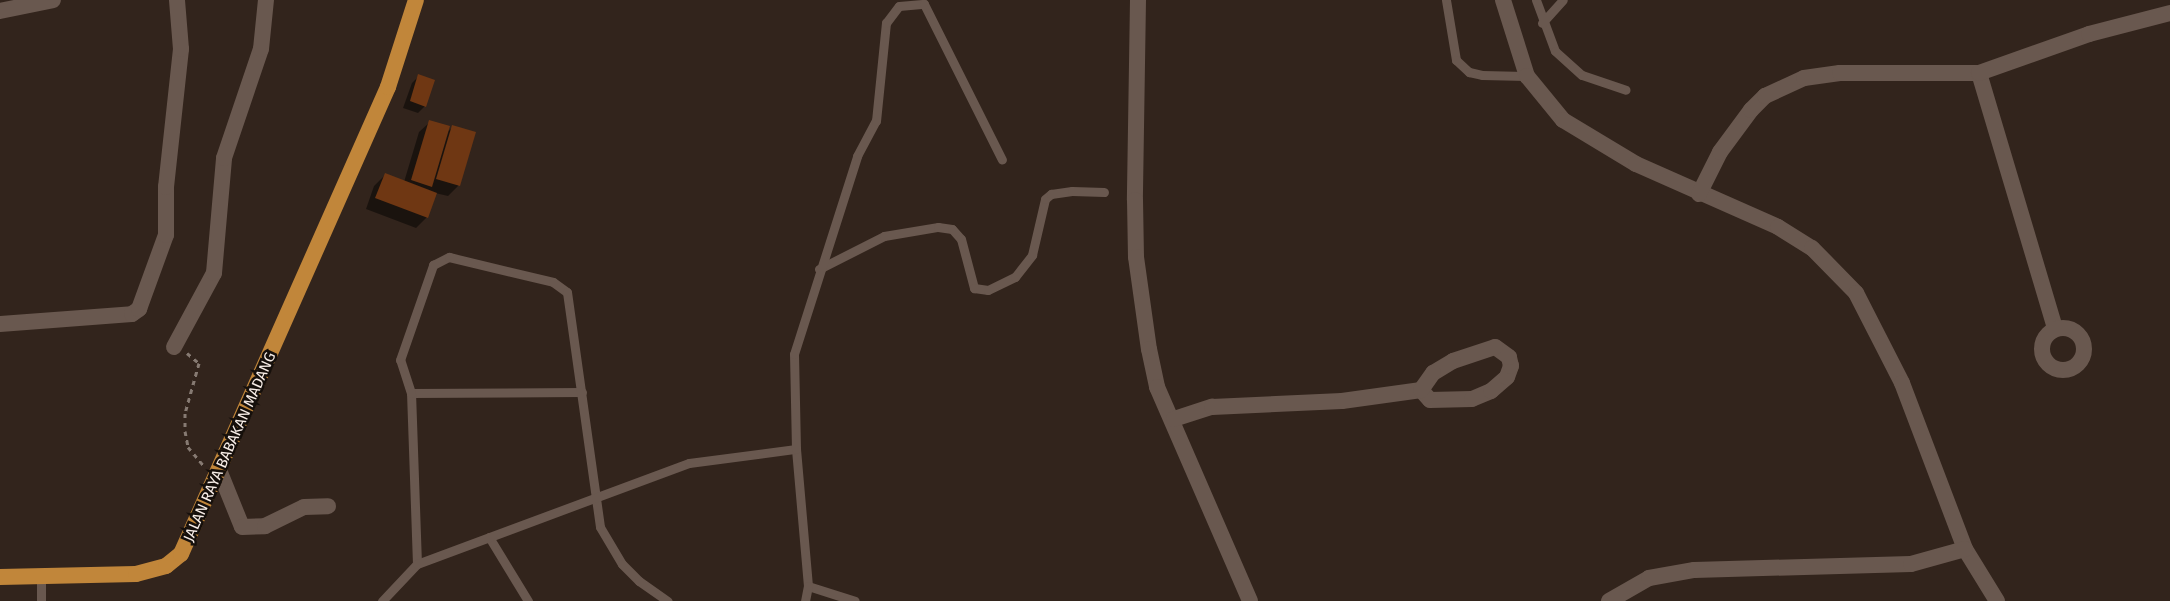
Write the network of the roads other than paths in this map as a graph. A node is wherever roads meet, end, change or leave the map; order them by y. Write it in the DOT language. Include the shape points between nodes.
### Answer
graph roads {
  1 [pos="54,0"];
  2 [pos="177,0"];
  3 [pos="266,0"];
  4 [pos="1138,0"];
  5 [pos="1446,0"];
  6 [pos="1503,0"];
  7 [pos="1536,0"];
  8 [pos="1563,0"];
  9 [pos="414,1"];
  10 [pos="0,11"];
  11 [pos="2170,13"];
  12 [pos="1542,23"];
  13 [pos="1979,73"];
  14 [pos="1527,76"];
  15 [pos="1626,90"];
  16 [pos="1002,160"];
  17 [pos="1104,192"];
  18 [pos="1699,194"];
  19 [pos="819,269"];
  20 [pos="0,324"];
  21 [pos="2055,328"];
  22 [pos="174,347"];
  23 [pos="1421,390"];
  24 [pos="582,392"];
  25 [pos="411,393"];
  26 [pos="1174,419"];
  27 [pos="796,449"];
  28 [pos="219,470"];
  29 [pos="595,501"];
  30 [pos="328,506"];
  31 [pos="489,537"];
  32 [pos="1965,549"];
  33 [pos="417,564"];
  34 [pos="0,577"];
  35 [pos="41,577"];
  36 [pos="808,586"];
  37 [pos="41,601"];
  38 [pos="382,601"];
  39 [pos="528,601"];
  40 [pos="668,601"];
  41 [pos="805,601"];
  42 [pos="855,601"];
  43 [pos="1250,601"];
  44 [pos="1609,601"];
  45 [pos="1997,601"];
  1 -- 10 [label="street"];
  2 -- 20 [label="street" via="181,49 166,187 166,235 139,309 132,314"];
  3 -- 22 [label="street" via="261,49 224,158 214,273"];
  4 -- 26 [label="street" via="1134,122 1136,257 1155,377"];
  5 -- 14 [label="lane" via="1456,60 1468,72"];
  6 -- 14 [label="street"];
  7 -- 12 [label="lane"];
  8 -- 12 [label="lane"];
  9 -- 28 [label="main road, JALAN RAYA BABAKAN MADANG" via="388,87"];
  11 -- 13 [label="street" via="2089,34"];
  12 -- 15 [label="lane" via="1555,51 1582,75"];
  13 -- 18 [label="street" via="1840,73 1804,78 1783,87 1751,110 1720,152"];
  13 -- 21 [label="street"];
  14 -- 18 [label="street" via="1563,120 1585,136"];
  16 -- 19 [label="lane" via="924,4 899,6 886,23 876,121 857,156"];
  17 -- 19 [label="lane" via="1051,194 1045,199 1032,255 1015,277 988,290 974,288 961,239 952,229 938,227 884,236"];
  18 -- 32 [label="street" via="1751,212 1803,243 1856,293 1902,383"];
  19 -- 27 [label="lane" via="794,354"];
  23 -- 23 [label="street" via="1430,400 1472,399 1491,391 1507,377 1509,357 1495,347 1453,362 1433,373"];
  23 -- 26 [label="street" via="1342,401 1222,406"];
  24 -- 25 [label="lane"];
  24 -- 25 [label="lane" via="571,305 562,286 449,257 434,265 400,354 400,366"];
  24 -- 29 [label="lane"];
  25 -- 33 [label="lane"];
  26 -- 43 [label="street"];
  27 -- 29 [label="lane" via="699,460"];
  27 -- 36 [label="lane"];
  28 -- 30 [label="street" via="242,527 266,525 304,507"];
  28 -- 35 [label="main road, JALAN RAYA BABAKAN MADANG" via="186,547 175,561 136,574"];
  29 -- 31 [label="lane"];
  29 -- 40 [label="lane" via="609,546 639,581"];
  31 -- 33 [label="lane"];
  31 -- 39 [label="lane"];
  32 -- 44 [label="street" via="1911,564 1695,570 1649,578"];
  32 -- 45 [label="street"];
  33 -- 38 [label="lane"];
  34 -- 35 [label="main road, JALAN RAYA BABAKAN MADANG"];
  35 -- 37 [label="lane"];
  36 -- 41 [label="lane"];
  36 -- 42 [label="lane"];
}
